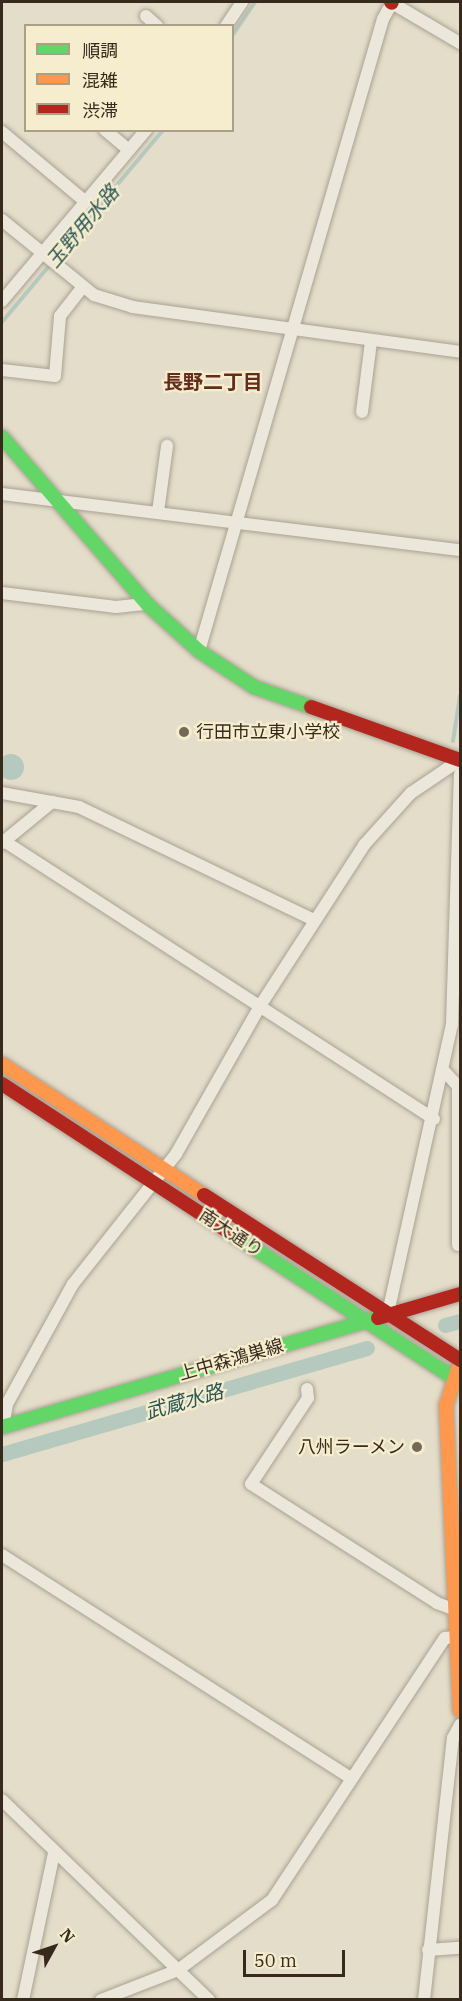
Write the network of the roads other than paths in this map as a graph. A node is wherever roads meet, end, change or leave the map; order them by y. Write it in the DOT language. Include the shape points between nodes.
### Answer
graph roads {
  1 [pos="242,2"];
  2 [pos="392,2"];
  3 [pos="146,16"];
  4 [pos="155,24"];
  5 [pos="227,24"];
  6 [pos="460,43"];
  7 [pos="2,132"];
  8 [pos="107,132"];
  9 [pos="144,132"];
  10 [pos="129,150"];
  11 [pos="86,202"];
  12 [pos="2,220"];
  13 [pos="48,259"];
  14 [pos="83,287"];
  15 [pos="2,301"];
  16 [pos="291,332"];
  17 [pos="371,342"];
  18 [pos="460,352"];
  19 [pos="2,370"];
  20 [pos="362,412"];
  21 [pos="2,437"];
  22 [pos="167,446"];
  23 [pos="2,494"];
  24 [pos="56,500"];
  25 [pos="158,512"];
  26 [pos="238,522"];
  27 [pos="460,550"];
  28 [pos="2,593"];
  29 [pos="147,604"];
  30 [pos="199,651"];
  31 [pos="460,760"];
  32 [pos="460,774"];
  33 [pos="2,794"];
  34 [pos="52,802"];
  35 [pos="3,842"];
  36 [pos="314,920"];
  37 [pos="458,980"];
  38 [pos="260,1006"];
  39 [pos="2,1064"];
  40 [pos="444,1071"];
  41 [pos="2,1084"];
  42 [pos="434,1119"];
  43 [pos="164,1170"];
  44 [pos="154,1181"];
  45 [pos="459,1208"];
  46 [pos="458,1245"];
  47 [pos="460,1294"];
  48 [pos="388,1313"];
  49 [pos="366,1321"];
  50 [pos="460,1361"];
  51 [pos="457,1380"];
  52 [pos="307,1389"];
  53 [pos="2,1427"];
  54 [pos="456,1510"];
  55 [pos="2,1555"];
  56 [pos="458,1611"];
  57 [pos="455,1637"];
  58 [pos="460,1711"];
  59 [pos="460,1725"];
  60 [pos="351,1778"];
  61 [pos="2,1800"];
  62 [pos="54,1853"];
  63 [pos="460,1948"];
  64 [pos="428,1950"];
  65 [pos="178,1970"];
  66 [pos="23,2000"];
  67 [pos="101,2000"];
  68 [pos="209,2000"];
  69 [pos="424,2000"];
  1 -- 5 [label="street"];
  2 -- 6 [label="street"];
  2 -- 16 [label="street" via="382,19"];
  3 -- 4 [label="street"];
  7 -- 11 [label="street"];
  8 -- 10 [label="street"];
  9 -- 10 [label="street"];
  10 -- 11 [label="street"];
  11 -- 13 [label="street"];
  12 -- 13 [label="street"];
  13 -- 14 [label="street"];
  13 -- 15 [label="street"];
  14 -- 16 [label="street" via="134,307"];
  14 -- 19 [label="street" via="60,316 55,376"];
  16 -- 17 [label="street"];
  16 -- 26 [label="street"];
  17 -- 18 [label="street"];
  17 -- 20 [label="street"];
  21 -- 24 [label="street"];
  22 -- 25 [label="street"];
  23 -- 24 [label="street"];
  24 -- 25 [label="street"];
  24 -- 29 [label="street"];
  25 -- 26 [label="street"];
  26 -- 27 [label="street"];
  26 -- 30 [label="street"];
  28 -- 29 [label="street" via="116,607"];
  29 -- 30 [label="street"];
  30 -- 31 [label="street" via="254,687"];
  31 -- 36 [label="street" via="411,792 364,845"];
  32 -- 37 [label="street"];
  33 -- 34 [label="street"];
  34 -- 35 [label="street"];
  34 -- 36 [label="street" via="79,807"];
  35 -- 38 [label="street"];
  36 -- 38 [label="street"];
  37 -- 40 [label="street"];
  38 -- 42 [label="street"];
  38 -- 43 [label="street"];
  39 -- 43 [label="street, 南大通り"];
  40 -- 42 [label="street"];
  40 -- 45 [label="street" via="458,1086"];
  41 -- 44 [label="street, 南大通り"];
  42 -- 48 [label="street"];
  43 -- 44 [label="street"];
  43 -- 48 [label="street, 南大通り"];
  44 -- 49 [label="street, 南大通り"];
  44 -- 53 [label="street" via="74,1284 16,1386"];
  45 -- 46 [label="street"];
  47 -- 48 [label="street, 上中森鴻巣線"];
  48 -- 49 [label="street, 上中森鴻巣線"];
  48 -- 50 [label="street, 南大通り"];
  49 -- 51 [label="street, 南大通り"];
  49 -- 53 [label="street, 上中森鴻巣線"];
  50 -- 51 [label="street"];
  51 -- 54 [label="street" via="446,1405"];
  52 -- 56 [label="street" via="308,1398 251,1484 437,1603"];
  54 -- 56 [label="street"];
  55 -- 60 [label="street"];
  56 -- 57 [label="street"];
  57 -- 58 [label="street"];
  57 -- 60 [label="street" via="445,1638"];
  59 -- 64 [label="street" via="453,1738"];
  60 -- 65 [label="street" via="272,1900"];
  61 -- 62 [label="street"];
  62 -- 65 [label="street"];
  62 -- 66 [label="street"];
  63 -- 64 [label="street"];
  64 -- 69 [label="street"];
  65 -- 67 [label="street"];
  65 -- 68 [label="street"];
}
